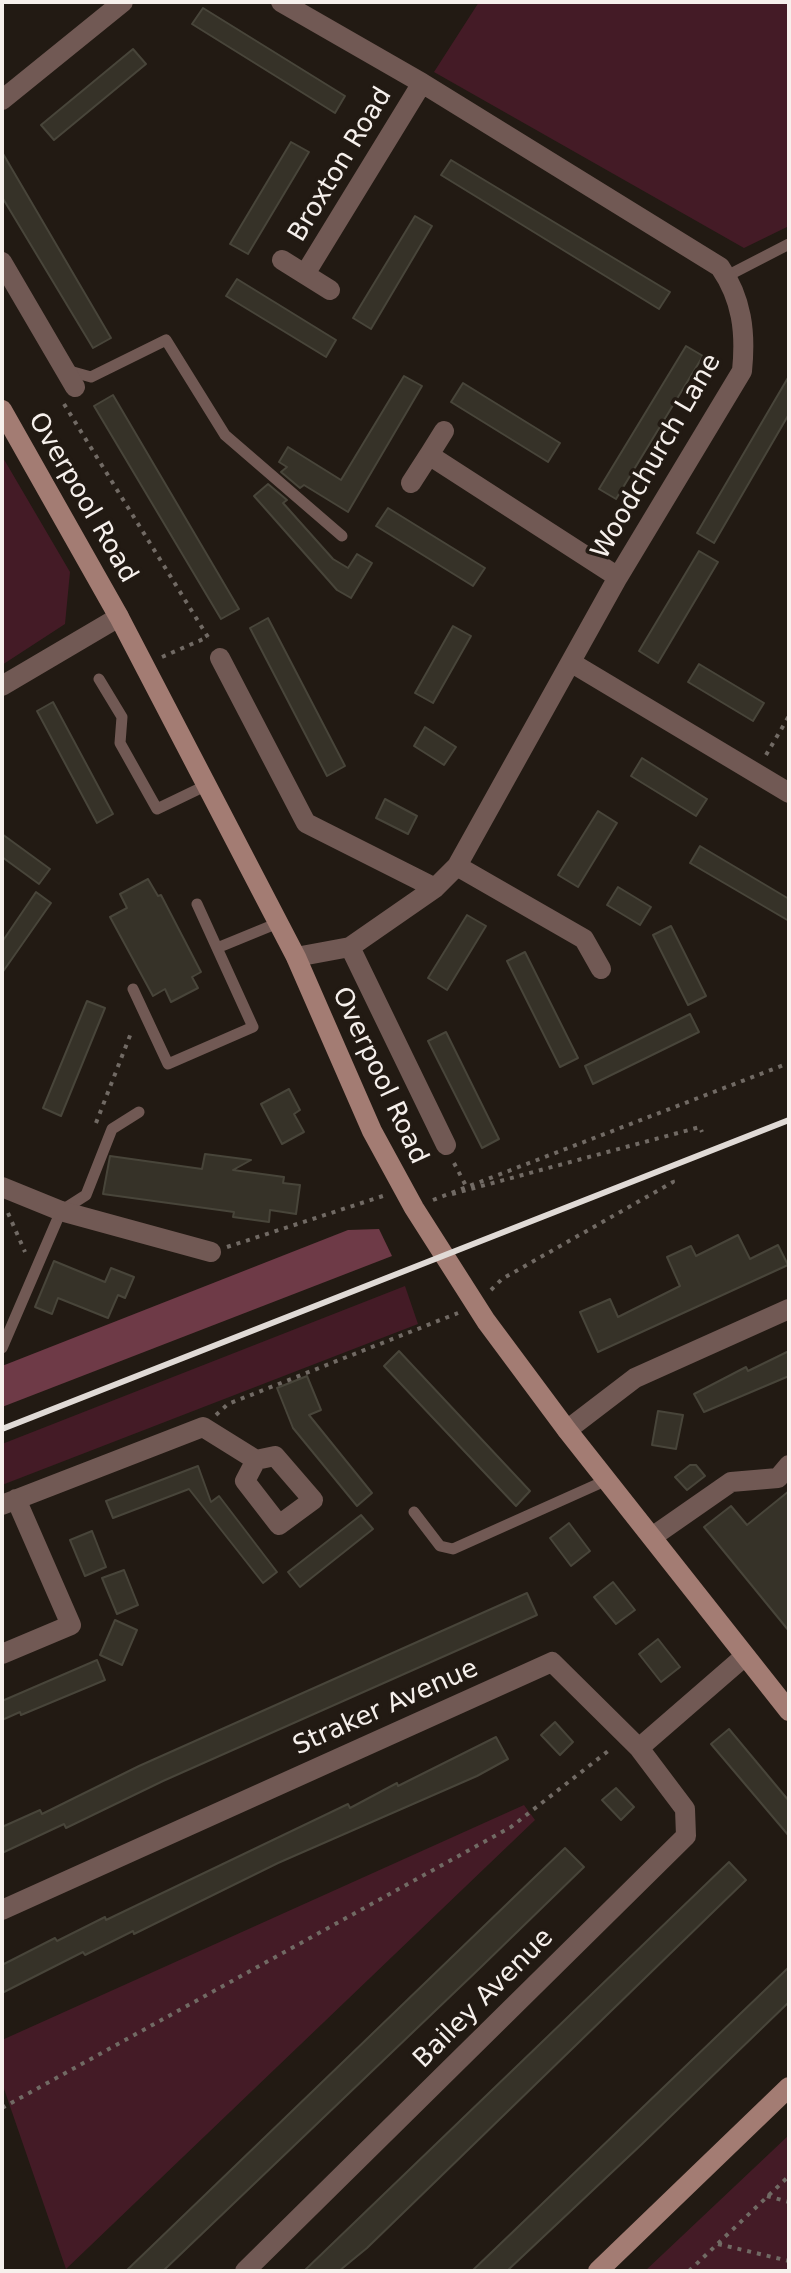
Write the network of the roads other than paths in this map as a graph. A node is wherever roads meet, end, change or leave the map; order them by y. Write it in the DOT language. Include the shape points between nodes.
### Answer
graph roads {
  1 [pos="123,2"];
  2 [pos="281,2"];
  3 [pos="422,83"];
  4 [pos="2,100"];
  5 [pos="789,244"];
  6 [pos="282,260"];
  7 [pos="2,262"];
  8 [pos="305,274"];
  9 [pos="727,276"];
  10 [pos="330,290"];
  11 [pos="70,379"];
  12 [pos="2,410"];
  13 [pos="444,431"];
  14 [pos="429,455"];
  15 [pos="411,483"];
  16 [pos="342,536"];
  17 [pos="618,577"];
  18 [pos="119,617"];
  19 [pos="220,658"];
  20 [pos="572,663"];
  21 [pos="99,679"];
  22 [pos="2,686"];
  23 [pos="207,785"];
  24 [pos="789,793"];
  25 [pos="457,866"];
  26 [pos="435,888"];
  27 [pos="197,904"];
  28 [pos="278,923"];
  29 [pos="350,947"];
  30 [pos="217,948"];
  31 [pos="296,957"];
  32 [pos="601,969"];
  33 [pos="133,989"];
  34 [pos="139,1112"];
  35 [pos="446,1145"];
  36 [pos="2,1187"];
  37 [pos="61,1211"];
  38 [pos="211,1252"];
  39 [pos="789,1309"];
  40 [pos="2,1348"];
  41 [pos="567,1430"];
  42 [pos="256,1460"];
  43 [pos="787,1473"];
  44 [pos="607,1480"];
  45 [pos="9,1502"];
  46 [pos="414,1512"];
  47 [pos="652,1537"];
  48 [pos="2,1654"];
  49 [pos="745,1656"];
  50 [pos="789,1711"];
  51 [pos="639,1748"];
  52 [pos="2,1910"];
  53 [pos="789,2087"];
  54 [pos="245,2271"];
  55 [pos="598,2271"];
  1 -- 4 [label="street"];
  2 -- 3 [label="street"];
  3 -- 8 [label="street, Broxton Road"];
  3 -- 9 [label="street"];
  5 -- 9 [label="lane"];
  6 -- 8 [label="street, Broxton Road"];
  7 -- 11 [label="street"];
  8 -- 10 [label="street, Broxton Road"];
  9 -- 17 [label="street, Woodchurch Lane" via="736,289 741,315 742,371"];
  11 -- 16 [label="lane" via="91,377 166,340 225,435"];
  12 -- 18 [label="main road, Overpool Road"];
  13 -- 14 [label="street"];
  14 -- 15 [label="street"];
  14 -- 17 [label="street"];
  17 -- 20 [label="street, Woodchurch Lane"];
  18 -- 22 [label="street"];
  18 -- 23 [label="main road, Overpool Road"];
  19 -- 26 [label="street" via="306,823"];
  20 -- 24 [label="street"];
  20 -- 25 [label="street, Woodchurch Lane"];
  21 -- 23 [label="lane" via="122,717 120,743 157,809"];
  23 -- 28 [label="main road, Overpool Road"];
  25 -- 26 [label="street, Woodchurch Lane"];
  25 -- 32 [label="street" via="584,939"];
  26 -- 29 [label="street, Woodchurch Lane"];
  27 -- 30 [label="lane"];
  28 -- 30 [label="lane"];
  28 -- 31 [label="main road, Overpool Road"];
  29 -- 31 [label="street, Woodchurch Lane"];
  29 -- 35 [label="street"];
  30 -- 33 [label="lane" via="253,1027 168,1064"];
  31 -- 41 [label="main road, Overpool Road" via="372,1131 412,1203 476,1306"];
  34 -- 37 [label="lane" via="112,1129 86,1195"];
  36 -- 37 [label="street"];
  37 -- 38 [label="street"];
  37 -- 40 [label="lane"];
  39 -- 41 [label="street" via="635,1378"];
  41 -- 44 [label="main road, Overpool Road"];
  42 -- 45 [label="street" via="203,1427"];
  43 -- 47 [label="street" via="731,1482"];
  44 -- 46 [label="lane" via="453,1549 440,1546"];
  44 -- 47 [label="main road, Overpool Road"];
  45 -- 48 [label="street" via="71,1625"];
  47 -- 49 [label="main road, Overpool Road"];
  49 -- 50 [label="main road, Overpool Road"];
  49 -- 51 [label="street"];
  51 -- 52 [label="street, Straker Avenue" via="552,1662"];
  51 -- 54 [label="street, Bailey Avenue" via="685,1809 686,1836"];
  53 -- 55 [label="main road"];
}
